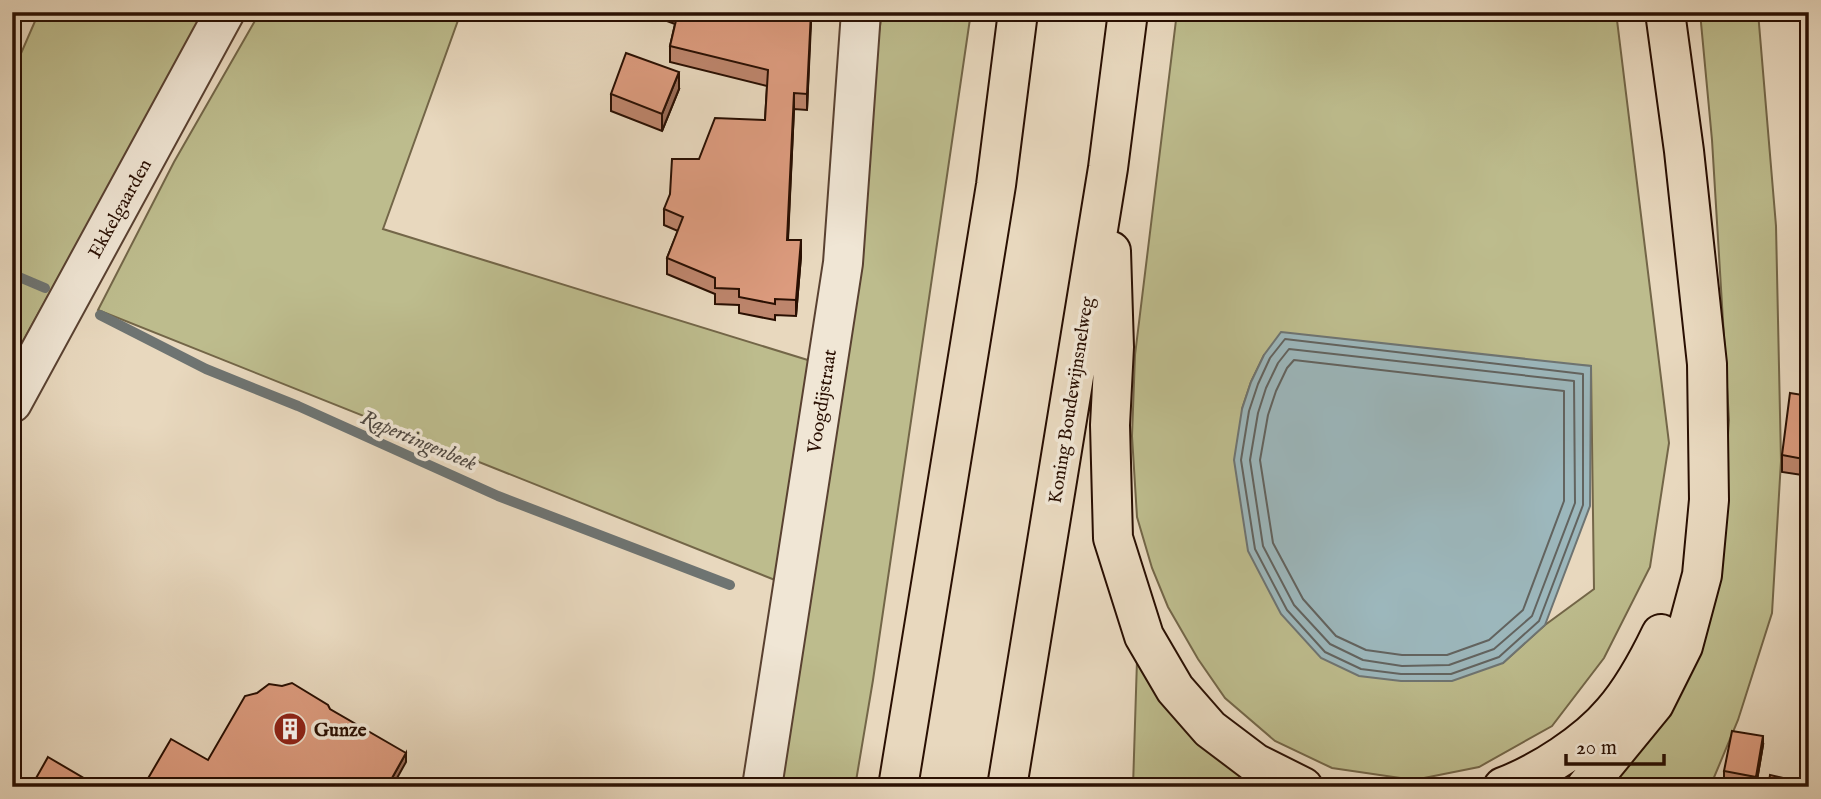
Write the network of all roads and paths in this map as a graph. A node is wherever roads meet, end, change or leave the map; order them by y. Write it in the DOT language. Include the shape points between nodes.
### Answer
graph roads {
  1 [pos="225,12"];
  2 [pos="861,12"];
  3 [pos="1018,12"];
  4 [pos="1128,12"];
  5 [pos="1665,12"];
  6 [pos="1108,169"];
  7 [pos="12,403"];
  8 [pos="1709,500"];
  9 [pos="761,787"];
  10 [pos="898,787"];
  11 [pos="1007,787"];
  12 [pos="1303,787"];
  13 [pos="1503,787"];
  14 [pos="1586,787"];
  1 -- 7 [label="street, Ekkelgaarden"];
  2 -- 9 [label="street, Voogdijstraat" via="843,263"];
  3 -- 10 [label="highway" via="996,185"];
  4 -- 6 [label="highway, Koning Boudewijnsnelweg"];
  5 -- 8 [label="highway" via="1707,364"];
  6 -- 11 [label="highway, Koning Boudewijnsnelweg"];
  6 -- 12 [label="highway" via="1114,347 1110,425 1113,538 1129,592 1150,647 1175,689 1210,729 1255,763"];
  8 -- 13 [label="highway" via="1676,597 1639,677 1613,713 1567,753"];
  8 -- 14 [label="highway" via="1702,575 1684,646 1654,704"];
}
